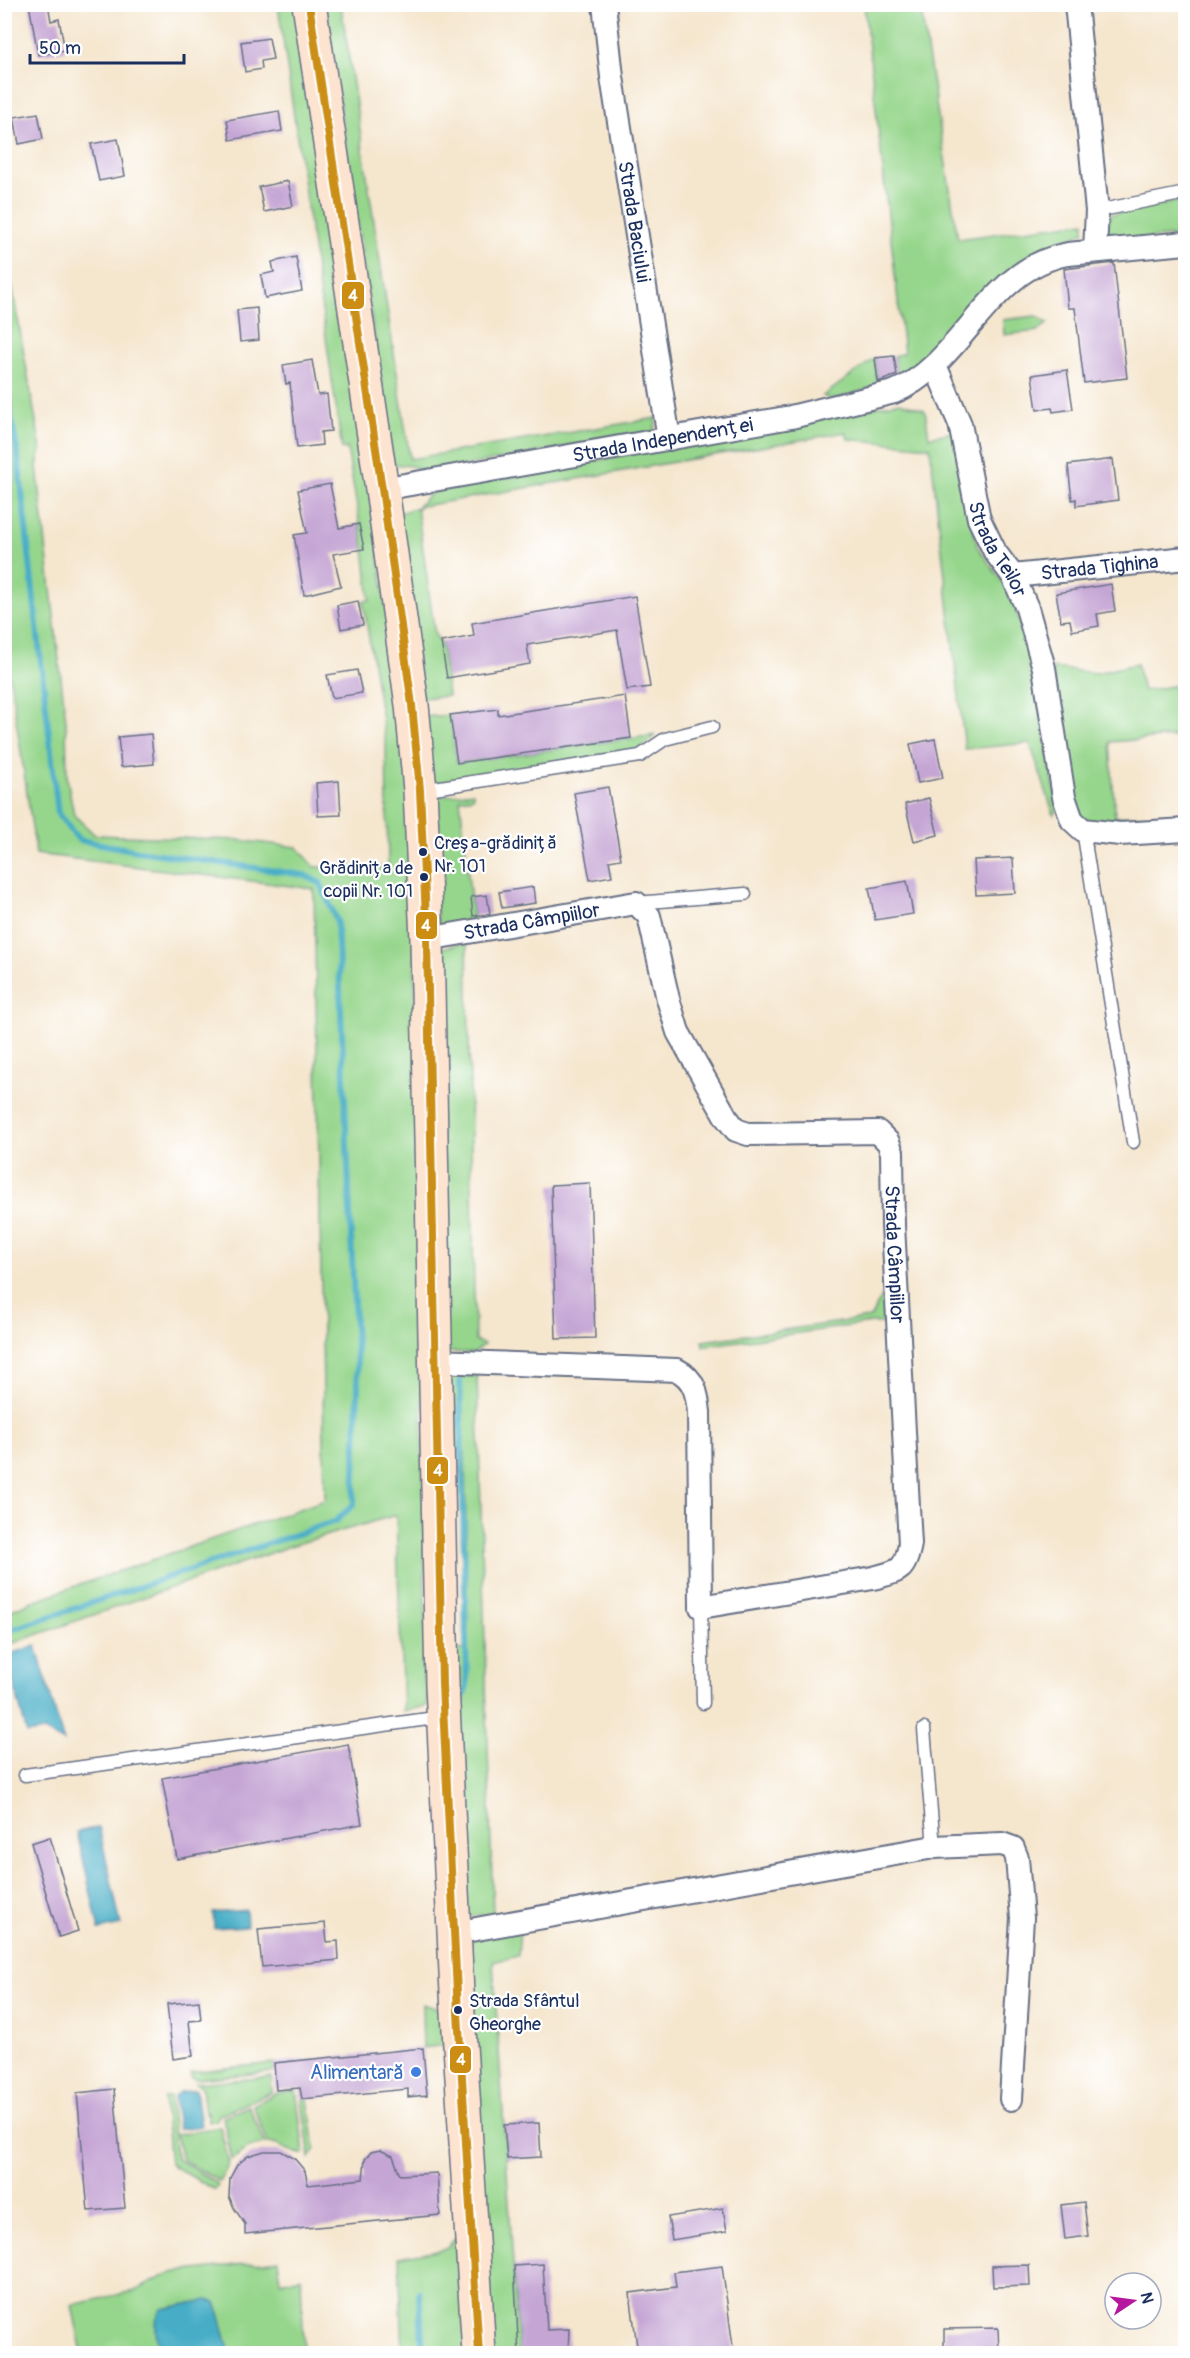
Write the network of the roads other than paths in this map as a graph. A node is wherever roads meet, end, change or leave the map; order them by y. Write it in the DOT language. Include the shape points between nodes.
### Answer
graph roads {
  1 [pos="309,4"];
  2 [pos="604,4"];
  3 [pos="1076,4"];
  4 [pos="1185,193"];
  5 [pos="1097,211"];
  6 [pos="1185,243"];
  7 [pos="1095,250"];
  8 [pos="935,365"];
  9 [pos="669,439"];
  10 [pos="382,489"];
  11 [pos="1185,558"];
  12 [pos="1013,576"];
  13 [pos="712,727"];
  14 [pos="420,790"];
  15 [pos="1083,830"];
  16 [pos="1185,830"];
  17 [pos="745,894"];
  18 [pos="636,903"];
  19 [pos="427,939"];
  20 [pos="1133,1142"];
  21 [pos="435,1362"];
  22 [pos="701,1607"];
  23 [pos="704,1703"];
  24 [pos="443,1716"];
  25 [pos="924,1729"];
  26 [pos="25,1775"];
  27 [pos="934,1847"];
  28 [pos="454,1933"];
  29 [pos="1011,2098"];
  30 [pos="479,2354"];
  1 -- 10 [label="main road"];
  2 -- 9 [label="street, Strada Baciului"];
  3 -- 5 [label="street"];
  4 -- 5 [label="lane"];
  5 -- 7 [label="street"];
  6 -- 7 [label="street"];
  7 -- 8 [label="street" via="1052,256 1036,263 1002,290"];
  8 -- 9 [label="street, Strada Independenței" via="909,386 894,392 791,417"];
  8 -- 12 [label="street, Strada Teilor" via="960,424 980,519 995,552"];
  9 -- 10 [label="street, Strada Independenței"];
  10 -- 14 [label="main road"];
  11 -- 12 [label="street, Strada Tighina"];
  12 -- 15 [label="street, Strada Teilor" via="1028,608 1044,668 1064,797 1072,820"];
  13 -- 14 [label="lane" via="665,739 640,756"];
  14 -- 19 [label="main road"];
  15 -- 16 [label="street" via="1120,834"];
  15 -- 20 [label="lane"];
  17 -- 18 [label="lane, Strada Câmpiilor"];
  18 -- 19 [label="street, Strada Câmpiilor"];
  18 -- 22 [label="street, Strada Câmpiilor" via="650,915 678,1032 736,1130 748,1134 878,1132 892,1152 909,1544 906,1563 897,1572 873,1578"];
  19 -- 21 [label="main road"];
  21 -- 22 [label="street" via="677,1370 687,1375 698,1396 699,1412"];
  21 -- 24 [label="main road"];
  22 -- 23 [label="lane"];
  24 -- 26 [label="lane"];
  24 -- 28 [label="main road"];
  25 -- 27 [label="lane"];
  27 -- 28 [label="street"];
  27 -- 29 [label="street" via="1002,1844 1013,1848 1017,1858 1022,1918"];
  28 -- 30 [label="main road"];
}
